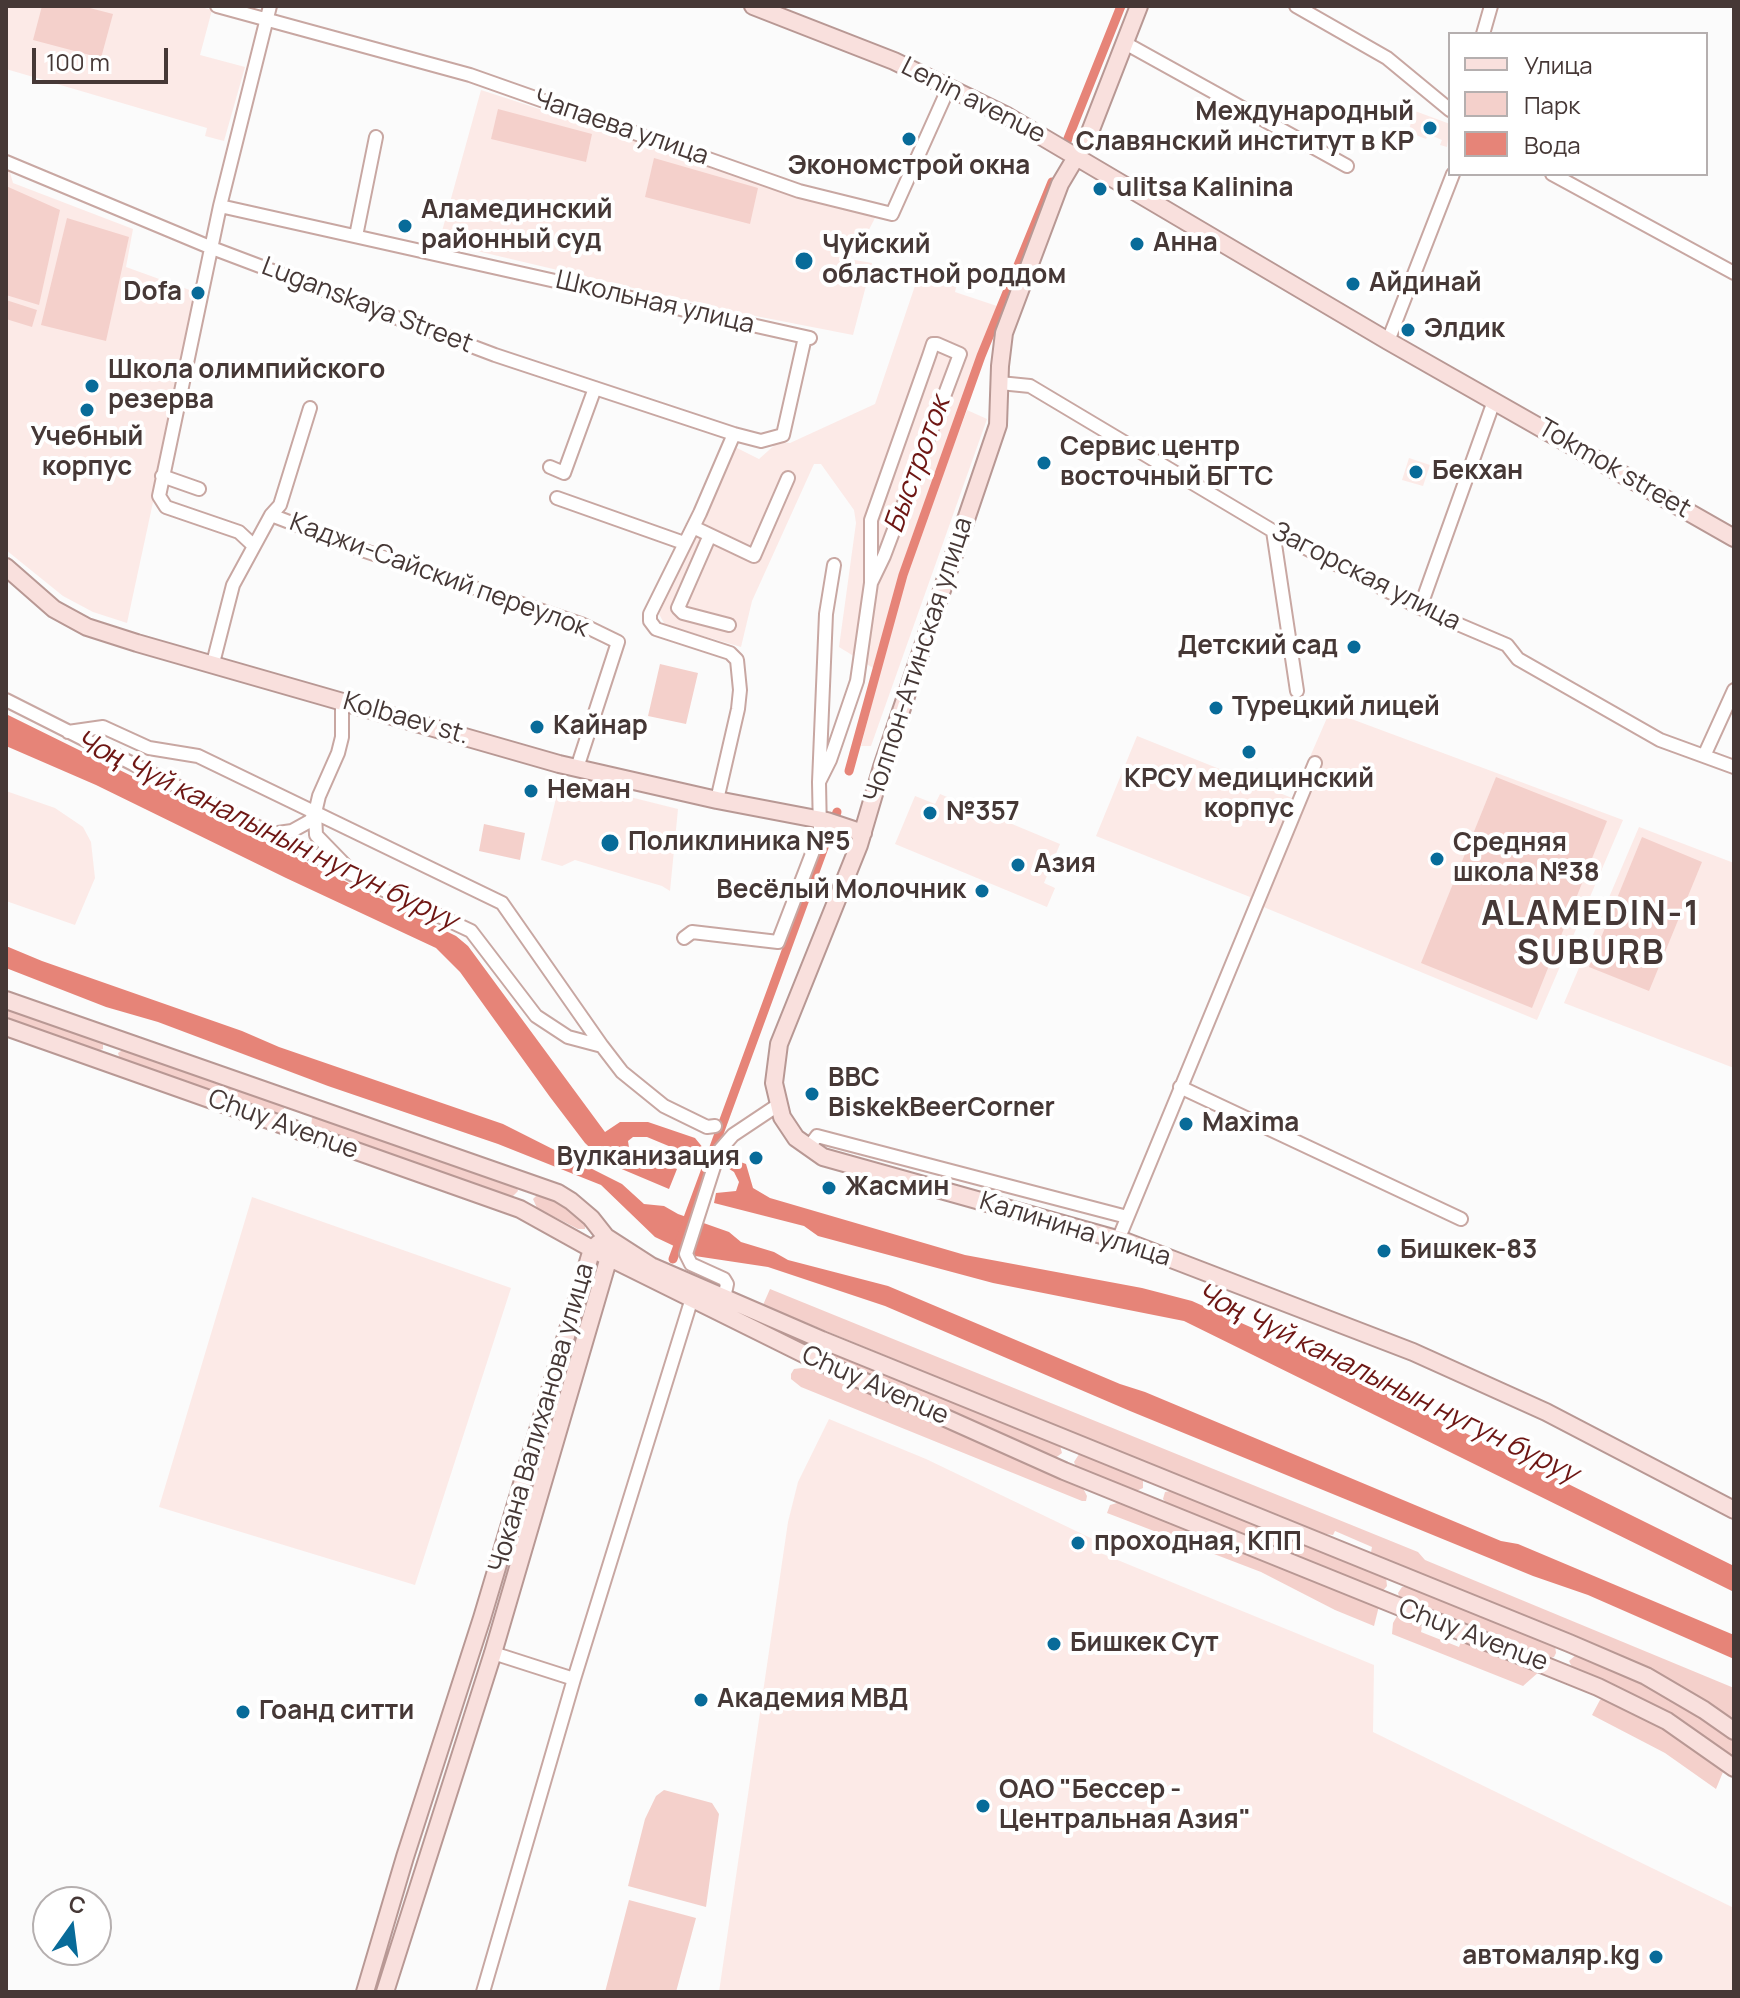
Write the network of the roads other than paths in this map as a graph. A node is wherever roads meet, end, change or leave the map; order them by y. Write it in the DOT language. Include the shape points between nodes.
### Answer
graph roads {
  1 [pos="217,6"];
  2 [pos="270,6"];
  3 [pos="753,6"];
  4 [pos="1139,6"];
  5 [pos="1296,6"];
  6 [pos="1491,6"];
  7 [pos="266,20"];
  8 [pos="1484,32"];
  9 [pos="1125,43"];
  10 [pos="949,87"];
  11 [pos="1448,108"];
  12 [pos="376,137"];
  13 [pos="1077,158"];
  14 [pos="6,162"];
  15 [pos="1347,166"];
  16 [pos="1452,176"];
  17 [pos="1556,176"];
  18 [pos="220,206"];
  19 [pos="356,236"];
  20 [pos="212,248"];
  21 [pos="1734,273"];
  22 [pos="1391,334"];
  23 [pos="807,338"];
  24 [pos="1000,383"];
  25 [pos="595,388"];
  26 [pos="1494,401"];
  27 [pos="310,408"];
  28 [pos="734,434"];
  29 [pos="550,467"];
  30 [pos="162,476"];
  31 [pos="788,478"];
  32 [pos="199,489"];
  33 [pos="557,498"];
  34 [pos="271,515"];
  35 [pos="693,527"];
  36 [pos="1273,531"];
  37 [pos="710,535"];
  38 [pos="1734,538"];
  39 [pos="684,543"];
  40 [pos="254,546"];
  41 [pos="834,565"];
  42 [pos="6,567"];
  43 [pos="871,583"];
  44 [pos="1420,608"];
  45 [pos="729,625"];
  46 [pos="213,663"];
  47 [pos="1734,690"];
  48 [pos="1297,691"];
  49 [pos="6,700"];
  50 [pos="342,700"];
  51 [pos="68,732"];
  52 [pos="1704,756"];
  53 [pos="1315,763"];
  54 [pos="1734,767"];
  55 [pos="577,768"];
  56 [pos="819,782"];
  57 [pos="717,800"];
  58 [pos="315,813"];
  59 [pos="823,820"];
  60 [pos="855,830"];
  61 [pos="271,834"];
  62 [pos="354,875"];
  63 [pos="684,938"];
  64 [pos="6,1000"];
  65 [pos="6,1027"];
  66 [pos="114,1038"];
  67 [pos="602,1046"];
  68 [pos="106,1062"];
  69 [pos="1180,1087"];
  70 [pos="299,1103"];
  71 [pos="778,1105"];
  72 [pos="715,1126"];
  73 [pos="291,1128"];
  74 [pos="808,1148"];
  75 [pos="529,1182"];
  76 [pos="520,1209"];
  77 [pos="1127,1217"];
  78 [pos="591,1218"];
  79 [pos="1461,1219"];
  80 [pos="565,1233"];
  81 [pos="606,1237"];
  82 [pos="1118,1240"];
  83 [pos="592,1249"];
  84 [pos="609,1257"];
  85 [pos="636,1270"];
  86 [pos="578,1296"];
  87 [pos="692,1298"];
  88 [pos="724,1298"];
  89 [pos="595,1303"];
  90 [pos="1075,1442"];
  91 [pos="1064,1471"];
  92 [pos="1158,1475"];
  93 [pos="1145,1504"];
  94 [pos="1734,1510"];
  95 [pos="1398,1575"];
  96 [pos="1387,1603"];
  97 [pos="1569,1643"];
  98 [pos="493,1653"];
  99 [pos="1553,1668"];
  100 [pos="574,1679"];
  101 [pos="1734,1731"];
  102 [pos="1734,1768"];
  103 [pos="365,1992"];
  104 [pos="385,1992"];
  105 [pos="483,1992"];
  1 -- 7 [label="street, Чапаева улица"];
  2 -- 7 [label="street"];
  3 -- 10 [label="main road, Lenin avenue"];
  4 -- 9 [label="main road"];
  5 -- 11 [label="street" via="1387,58"];
  6 -- 8 [label="street"];
  7 -- 10 [label="street, Чапаева улица" via="470,75 799,191 892,214"];
  7 -- 18 [label="street"];
  9 -- 13 [label="main road"];
  9 -- 15 [label="street"];
  10 -- 13 [label="main road, Lenin avenue"];
  12 -- 19 [label="street"];
  13 -- 22 [label="main road, Lenin avenue"];
  13 -- 24 [label="main road, Чолпон-Атинская улица" via="1060,184 1007,323"];
  14 -- 20 [label="street, Luganskaya Street"];
  16 -- 22 [label="street"];
  17 -- 21 [label="street"];
  18 -- 19 [label="street, Школьная улица"];
  18 -- 20 [label="street"];
  19 -- 23 [label="street, Школьная улица"];
  20 -- 25 [label="street, Luganskaya Street"];
  20 -- 30 [label="street"];
  22 -- 26 [label="main road, Tokmok street"];
  23 -- 28 [label="street, Luganskaya Street" via="783,435 761,441"];
  24 -- 36 [label="street, Загорская улица" via="1030,386"];
  24 -- 60 [label="main road, Чолпон-Атинская улица" via="998,425 882,767"];
  25 -- 28 [label="street, Luganskaya Street"];
  25 -- 29 [label="street" via="564,473"];
  26 -- 38 [label="main road, Tokmok street"];
  26 -- 44 [label="street"];
  27 -- 34 [label="street, Каджи-Сайский переулок" via="280,505"];
  28 -- 35 [label="street"];
  30 -- 32 [label="street"];
  30 -- 40 [label="street" via="159,496 166,507 239,532"];
  31 -- 37 [label="street" via="754,556"];
  33 -- 39 [label="street"];
  34 -- 40 [label="street, Каджи-Сайский переулок"];
  34 -- 55 [label="street, Каджи-Сайский переулок" via="581,624 618,642"];
  35 -- 37 [label="street"];
  35 -- 39 [label="street"];
  36 -- 44 [label="street, Загорская улица"];
  36 -- 48 [label="street"];
  37 -- 45 [label="street" via="678,608"];
  39 -- 57 [label="street" via="650,621 656,629 730,653 737,660 738,709"];
  40 -- 46 [label="street, Каджи-Сайский переулок" via="233,585"];
  41 -- 56 [label="street" via="826,614"];
  42 -- 46 [label="main road, Kolbaev st." via="54,609 87,627"];
  43 -- 43 [label="street" via="871,520 937,344 960,354"];
  43 -- 56 [label="street" via="857,681"];
  44 -- 52 [label="street, Загорская улица" via="1507,645 1518,659 1660,740"];
  46 -- 50 [label="main road, Kolbaev st."];
  47 -- 52 [label="street"];
  49 -- 51 [label="street"];
  50 -- 55 [label="main road, Kolbaev st."];
  50 -- 58 [label="street" via="342,737"];
  51 -- 58 [label="street" via="103,727 149,748 198,756"];
  51 -- 61 [label="street"];
  52 -- 54 [label="street, Загорская улица"];
  53 -- 69 [label="street"];
  55 -- 57 [label="main road, Kolbaev st."];
  56 -- 59 [label="street"];
  57 -- 59 [label="main road, Kolbaev st."];
  58 -- 61 [label="street" via="292,831"];
  58 -- 62 [label="street" via="316,835"];
  58 -- 67 [label="street" via="502,903"];
  59 -- 60 [label="main road, Kolbaev st."];
  59 -- 63 [label="street" via="778,942 692,932"];
  60 -- 71 [label="main road, Чолпон-Атинская улица" via="779,1044 774,1072"];
  61 -- 62 [label="street"];
  62 -- 67 [label="street" via="471,931 536,1016 568,1037"];
  64 -- 66 [label="main road, Chuy Avenue"];
  65 -- 68 [label="main road, Chuy Avenue"];
  66 -- 68 [label="main road"];
  66 -- 70 [label="main road, Chuy Avenue"];
  67 -- 72 [label="street" via="647,1093 693,1121"];
  68 -- 73 [label="main road, Chuy Avenue"];
  69 -- 77 [label="street"];
  69 -- 79 [label="street"];
  70 -- 73 [label="main road"];
  70 -- 75 [label="main road, Chuy Avenue"];
  71 -- 74 [label="main road, Калинина улица" via="789,1129"];
  71 -- 88 [label="street" via="733,1135 719,1151 686,1254 691,1264 724,1279"];
  73 -- 76 [label="main road, Chuy Avenue"];
  74 -- 77 [label="street" via="817,1136"];
  74 -- 82 [label="main road, Калинина улица" via="839,1163"];
  75 -- 76 [label="main road"];
  75 -- 78 [label="main road, Chuy Avenue" via="571,1201"];
  76 -- 80 [label="main road, Chuy Avenue"];
  77 -- 82 [label="street"];
  78 -- 80 [label="main road" via="587,1233"];
  78 -- 81 [label="main road, Chuy Avenue"];
  80 -- 83 [label="main road, Chuy Avenue"];
  80 -- 86 [label="main road" via="576,1257"];
  81 -- 83 [label="main road, Чокана Валиханова улица"];
  81 -- 84 [label="main road, Чокана Валиханова улица"];
  81 -- 88 [label="main road, Chuy Avenue" via="651,1266"];
  82 -- 94 [label="main road, Калинина улица" via="1413,1352 1546,1412"];
  83 -- 84 [label="main road, Chuy Avenue"];
  83 -- 86 [label="main road, Чокана Валиханова улица"];
  84 -- 85 [label="main road, Chuy Avenue"];
  84 -- 89 [label="main road, Чокана Валиханова улица"];
  85 -- 87 [label="main road, Chuy Avenue"];
  85 -- 89 [label="main road" via="611,1281"];
  86 -- 103 [label="main road, Чокана Валиханова улица"];
  87 -- 91 [label="main road, Chuy Avenue"];
  87 -- 100 [label="street"];
  88 -- 90 [label="main road, Chuy Avenue"];
  89 -- 98 [label="main road, Чокана Валиханова улица"];
  90 -- 91 [label="main road"];
  90 -- 92 [label="main road, Chuy Avenue"];
  91 -- 93 [label="main road, Chuy Avenue"];
  92 -- 93 [label="main road"];
  92 -- 95 [label="main road, Chuy Avenue"];
  93 -- 96 [label="main road, Chuy Avenue"];
  95 -- 96 [label="main road"];
  95 -- 97 [label="main road, Chuy Avenue"];
  96 -- 99 [label="main road, Chuy Avenue"];
  97 -- 99 [label="main road"];
  97 -- 101 [label="main road, Chuy Avenue" via="1646,1676"];
  98 -- 100 [label="street"];
  98 -- 104 [label="main road, Чокана Валиханова улица"];
  99 -- 102 [label="main road, Chuy Avenue" via="1667,1721"];
  100 -- 105 [label="street"];
}
